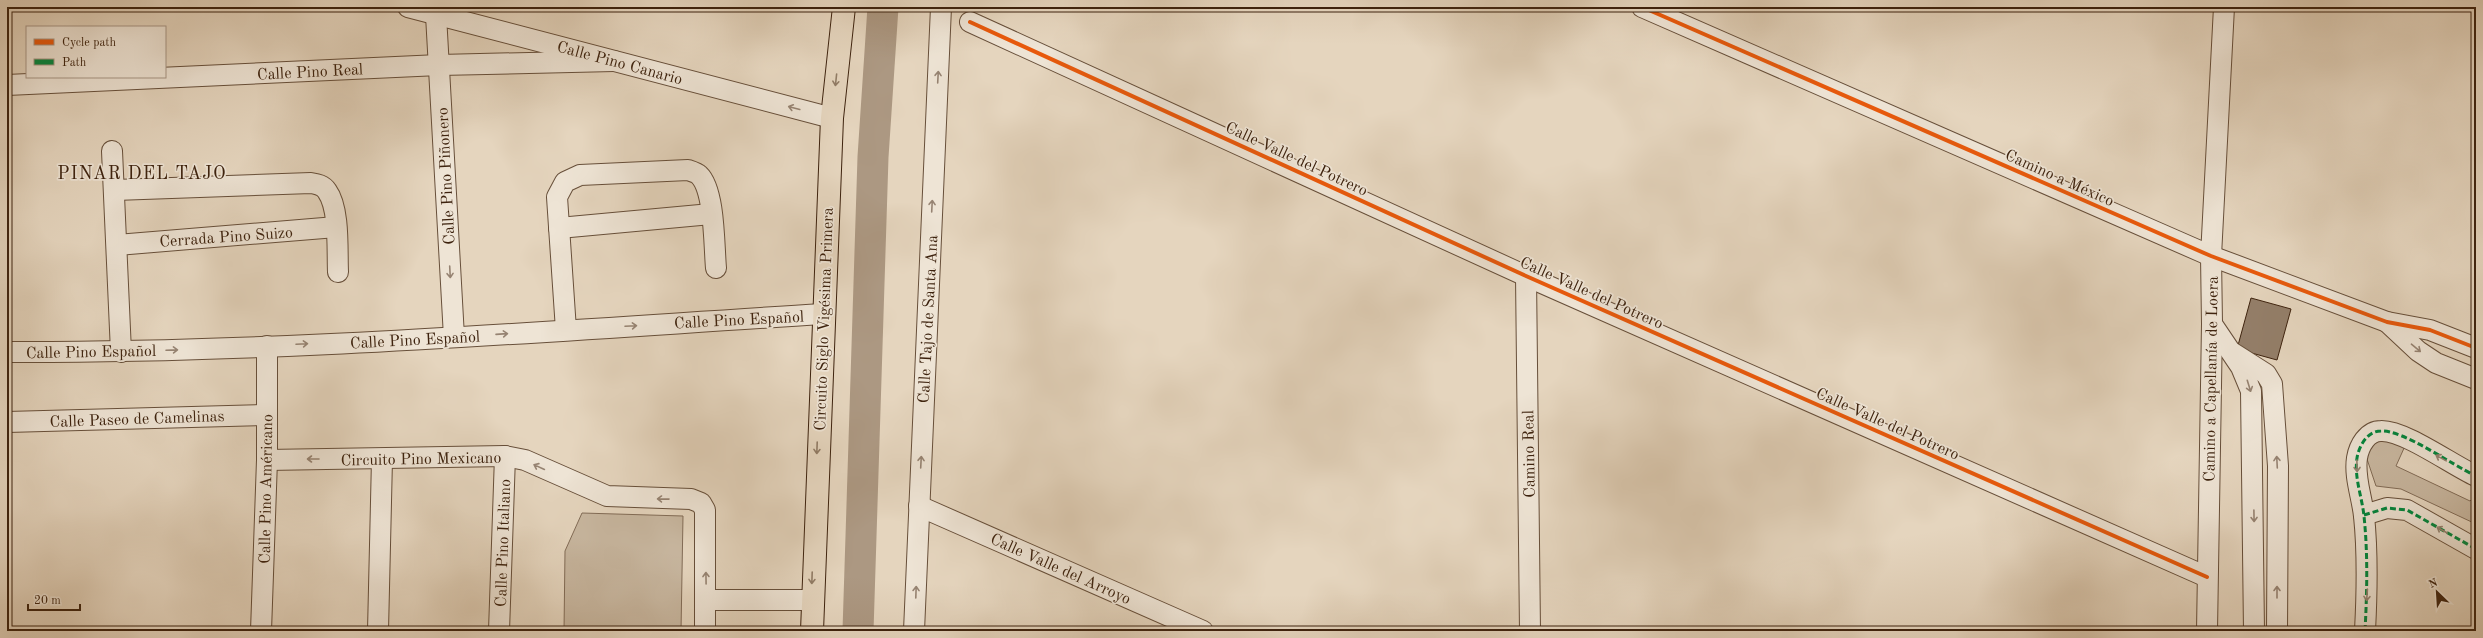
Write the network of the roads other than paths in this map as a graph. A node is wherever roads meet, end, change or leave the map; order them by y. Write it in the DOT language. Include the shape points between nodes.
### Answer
graph roads {
  1 [pos="408,7"];
  2 [pos="844,7"];
  3 [pos="941,7"];
  4 [pos="1642,7"];
  5 [pos="2224,7"];
  6 [pos="436,15"];
  7 [pos="970,22"];
  8 [pos="614,61"];
  9 [pos="439,65"];
  10 [pos="158,78"];
  11 [pos="166,78"];
  12 [pos="7,85"];
  13 [pos="832,118"];
  14 [pos="112,151"];
  15 [pos="115,190"];
  16 [pos="711,214"];
  17 [pos="336,227"];
  18 [pos="559,228"];
  19 [pos="117,244"];
  20 [pos="2211,256"];
  21 [pos="716,268"];
  22 [pos="338,272"];
  23 [pos="1526,276"];
  24 [pos="823,314"];
  25 [pos="2387,322"];
  26 [pos="2212,324"];
  27 [pos="566,330"];
  28 [pos="454,337"];
  29 [pos="268,346"];
  30 [pos="2476,348"];
  31 [pos="7,352"];
  32 [pos="120,352"];
  33 [pos="2231,352"];
  34 [pos="2476,379"];
  35 [pos="267,415"];
  36 [pos="7,422"];
  37 [pos="505,456"];
  38 [pos="382,459"];
  39 [pos="267,460"];
  40 [pos="2476,476"];
  41 [pos="919,506"];
  42 [pos="2364,515"];
  43 [pos="2476,549"];
  44 [pos="2207,577"];
  45 [pos="707,600"];
  46 [pos="811,600"];
  47 [pos="261,631"];
  48 [pos="378,631"];
  49 [pos="499,631"];
  50 [pos="705,631"];
  51 [pos="812,631"];
  52 [pos="914,631"];
  53 [pos="1203,631"];
  54 [pos="1530,631"];
  55 [pos="2207,631"];
  56 [pos="2254,631"];
  57 [pos="2277,631"];
  58 [pos="2365,631"];
  1 -- 6 [label="street, Calle Pino Canario"];
  2 -- 13 [label="main road, Circuito Siglo Vigésima Primera, one-way"];
  41 -- 3 [label="street, Calle Tajo de Santa Ana, one-way"];
  4 -- 20 [label="street, Camino a México"];
  5 -- 20 [label="street, Camino a Capellanía de Loera"];
  6 -- 8 [label="street, Calle Pino Canario"];
  6 -- 9 [label="street, Calle Pino Piñonero"];
  7 -- 23 [label="street, Calle Valle del Potrero"];
  8 -- 9 [label="street, Calle Pino Real"];
  13 -- 8 [label="street, Calle Pino Canario, one-way"];
  9 -- 11 [label="street, Calle Pino Real"];
  9 -- 28 [label="street, Calle Pino Piñonero, one-way"];
  10 -- 12 [label="street, Calle Pino Real"];
  13 -- 24 [label="main road, Circuito Siglo Vigésima Primera"];
  14 -- 15 [label="street"];
  15 -- 17 [label="street" via="311,182 320,185 330,196"];
  15 -- 19 [label="street"];
  16 -- 18 [label="street"];
  16 -- 18 [label="street" via="706,190 699,175 688,170 580,175 565,182 558,198"];
  16 -- 21 [label="street"];
  17 -- 19 [label="street, Cerrada Pino Suizo"];
  17 -- 22 [label="street"];
  18 -- 27 [label="street"];
  19 -- 32 [label="street"];
  20 -- 25 [label="street, Camino a México"];
  20 -- 26 [label="street, Camino a Capellanía de Loera"];
  23 -- 44 [label="street, Calle Valle del Potrero"];
  23 -- 54 [label="street, Camino Real"];
  27 -- 24 [label="street, Calle Pino Español, one-way"];
  24 -- 46 [label="main road, Circuito Siglo Vigésima Primera, one-way"];
  25 -- 30 [label="street, Camino a México" via="2430,330"];
  25 -- 34 [label="street, one-way" via="2436,363"];
  26 -- 33 [label="street"];
  26 -- 44 [label="street, Camino a Capellanía de Loera"];
  28 -- 27 [label="street, Calle Pino Español, one-way"];
  29 -- 28 [label="street, Calle Pino Español, one-way"];
  32 -- 29 [label="street, Calle Pino Español, one-way"];
  29 -- 35 [label="street, Calle Pino Américano"];
  31 -- 32 [label="street, Calle Pino Español"];
  33 -- 56 [label="street, one-way" via="2241,367 2251,391"];
  57 -- 33 [label="street, one-way" via="2278,466 2272,384 2266,374"];
  35 -- 36 [label="street, Calle Paseo de Camelinas"];
  35 -- 39 [label="street, Calle Pino Américano"];
  37 -- 38 [label="street, Circuito Pino Mexicano"];
  45 -- 37 [label="street, Circuito Pino Mexicano, one-way" via="705,510 701,503 691,500 607,496 525,460"];
  37 -- 49 [label="street, Calle Pino Italiano"];
  38 -- 39 [label="street, Circuito Pino Mexicano, one-way"];
  38 -- 48 [label="street"];
  39 -- 47 [label="street, Calle Pino Américano"];
  40 -- 42 [label="street, one-way" via="2396,433 2382,430 2373,432 2364,442 2357,458"];
  52 -- 41 [label="street, Calle Tajo de Santa Ana, one-way"];
  41 -- 53 [label="street, Calle Valle del Arroyo"];
  43 -- 42 [label="street, one-way" via="2407,510 2387,508"];
  42 -- 58 [label="street, one-way" via="2367,591"];
  44 -- 55 [label="street, Camino a Capellanía de Loera"];
  45 -- 46 [label="street"];
  45 -- 50 [label="street, Circuito Pino Mexicano"];
  46 -- 51 [label="main road, Circuito Siglo Vigésima Primera"];
}
